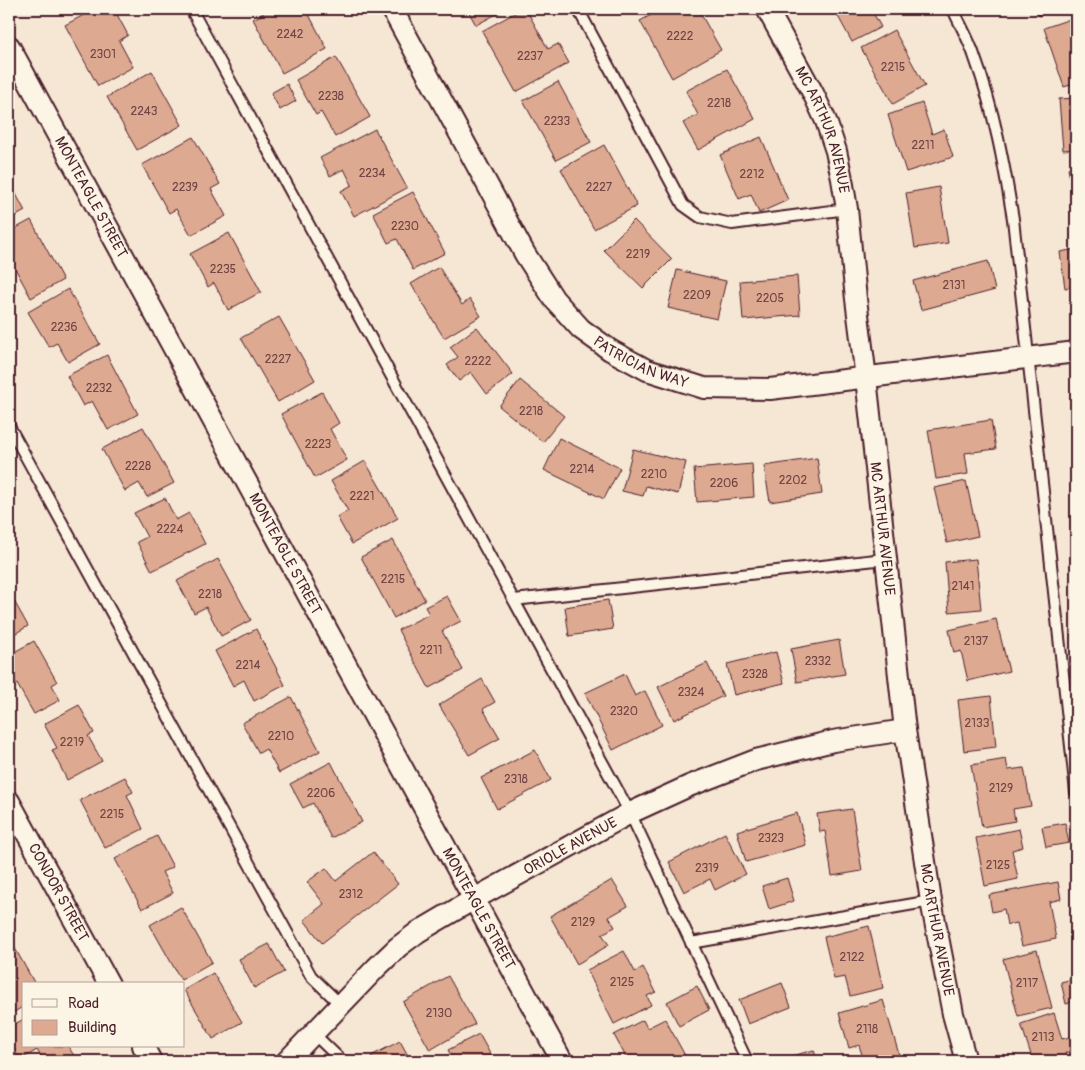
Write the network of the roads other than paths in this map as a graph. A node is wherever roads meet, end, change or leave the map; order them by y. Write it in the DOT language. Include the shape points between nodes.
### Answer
graph roads {
  1 [pos="191,9"];
  2 [pos="392,9"];
  3 [pos="578,9"];
  4 [pos="767,9"];
  5 [pos="953,9"];
  6 [pos="9,46"];
  7 [pos="847,209"];
  8 [pos="1076,352"];
  9 [pos="1027,358"];
  10 [pos="866,378"];
  11 [pos="9,426"];
  12 [pos="885,559"];
  13 [pos="514,600"];
  14 [pos="906,730"];
  15 [pos="1076,792"];
  16 [pos="9,801"];
  17 [pos="630,813"];
  18 [pos="474,898"];
  19 [pos="931,901"];
  20 [pos="692,942"];
  21 [pos="108,982"];
  22 [pos="340,1005"];
  23 [pos="314,1034"];
  24 [pos="144,1048"];
  25 [pos="151,1061"];
  26 [pos="287,1061"];
  27 [pos="342,1061"];
  28 [pos="562,1061"];
  29 [pos="747,1061"];
  30 [pos="966,1061"];
  1 -- 13 [label="lane"];
  2 -- 10 [label="street, PATRICIAN WAY" via="525,254 554,299 581,329 610,350 647,370 704,388 770,389"];
  3 -- 7 [label="lane" via="683,206 700,217 732,224"];
  4 -- 7 [label="street, MC ARTHUR AVENUE" via="826,121 836,151"];
  5 -- 9 [label="lane" via="975,57 1001,146"];
  6 -- 18 [label="street, MONTEAGLE STREET"];
  7 -- 10 [label="street, MC ARTHUR AVENUE"];
  8 -- 9 [label="street, PATRICIAN WAY"];
  9 -- 10 [label="street, PATRICIAN WAY"];
  9 -- 15 [label="lane"];
  10 -- 12 [label="street, MC ARTHUR AVENUE"];
  11 -- 22 [label="lane" via="310,976"];
  12 -- 13 [label="lane"];
  12 -- 14 [label="street, MC ARTHUR AVENUE"];
  13 -- 17 [label="lane"];
  14 -- 17 [label="street, ORIOLE AVENUE" via="834,741 756,760"];
  14 -- 19 [label="street, MC ARTHUR AVENUE"];
  16 -- 21 [label="street, CONDOR STREET"];
  17 -- 18 [label="street, ORIOLE AVENUE"];
  17 -- 20 [label="lane"];
  18 -- 22 [label="street, ORIOLE AVENUE" via="398,947"];
  18 -- 28 [label="street, MONTEAGLE STREET"];
  19 -- 20 [label="lane"];
  19 -- 30 [label="street, MC ARTHUR AVENUE" via="953,1014"];
  20 -- 29 [label="lane"];
  22 -- 23 [label="street, ORIOLE AVENUE"];
  23 -- 26 [label="street, ORIOLE AVENUE"];
  23 -- 27 [label="lane"];
  24 -- 25 [label="street"];
}
